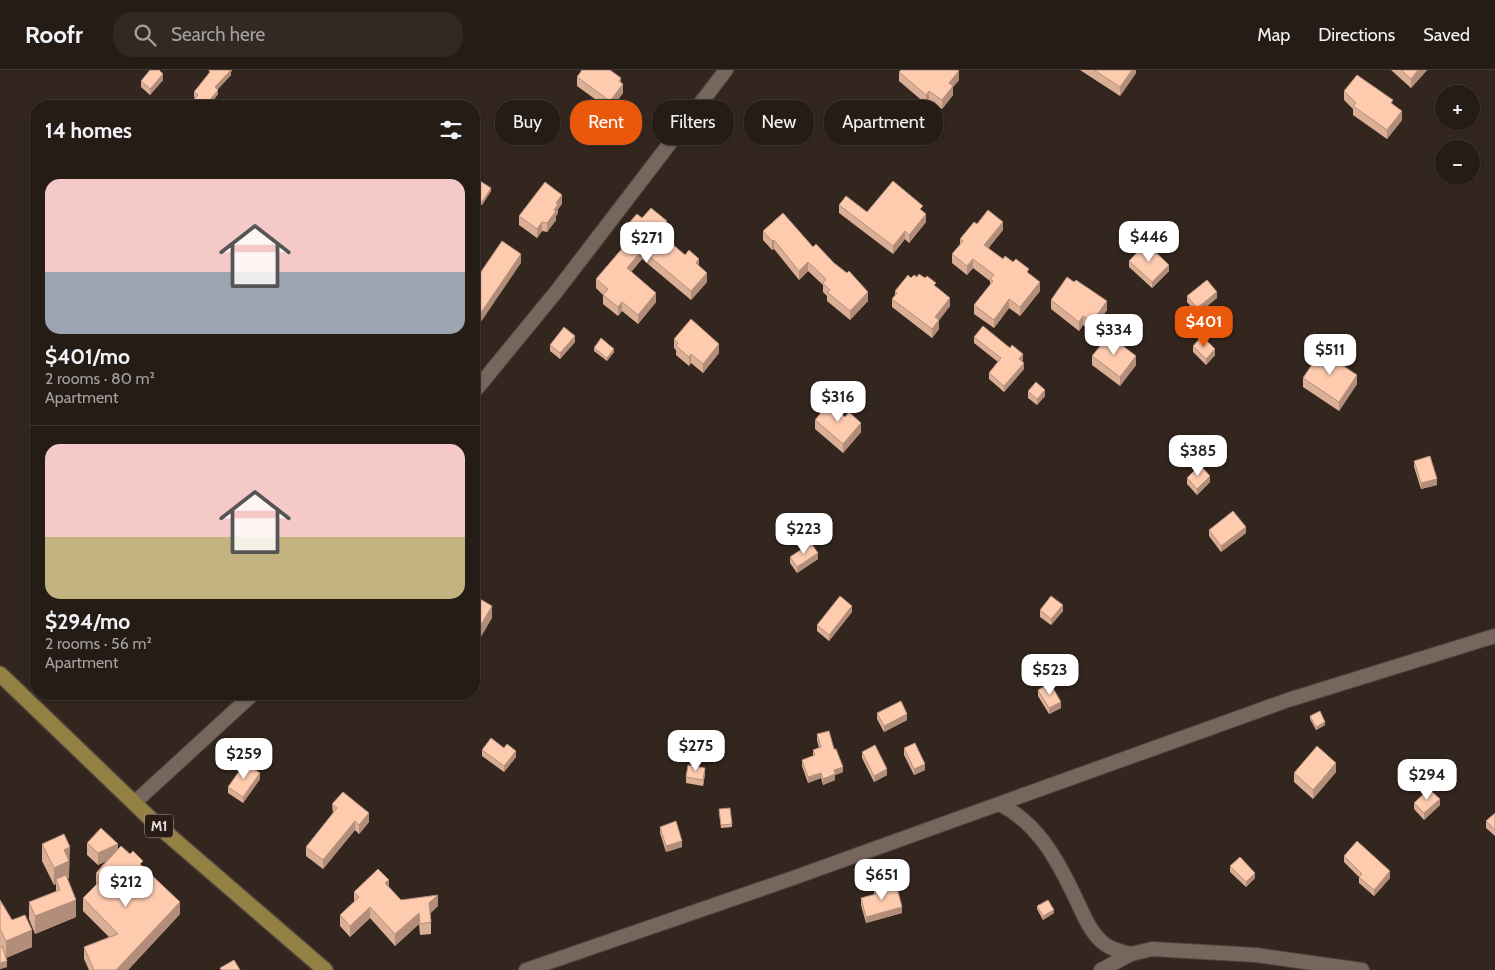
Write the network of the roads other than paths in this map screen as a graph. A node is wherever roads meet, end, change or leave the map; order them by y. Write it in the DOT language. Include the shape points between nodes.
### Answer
graph roads {
  1 [pos="726,70"];
  2 [pos="480,385"];
  3 [pos="1495,636"];
  4 [pos="0,674"];
  5 [pos="246,700"];
  6 [pos="134,803"];
  7 [pos="1000,804"];
  8 [pos="1131,954"];
  9 [pos="325,970"];
  10 [pos="526,970"];
  11 [pos="1101,970"];
  12 [pos="1362,970"];
  1 -- 2 [label="street" via="556,292"];
  3 -- 7 [label="street" via="1288,700"];
  4 -- 6 [label="main road, M1"];
  5 -- 6 [label="street"];
  6 -- 9 [label="main road, M1"];
  7 -- 8 [label="street" via="1018,814 1040,836 1090,929 1105,944"];
  7 -- 10 [label="street"];
  8 -- 11 [label="street"];
  8 -- 12 [label="street" via="1152,949 1201,950"];
}
